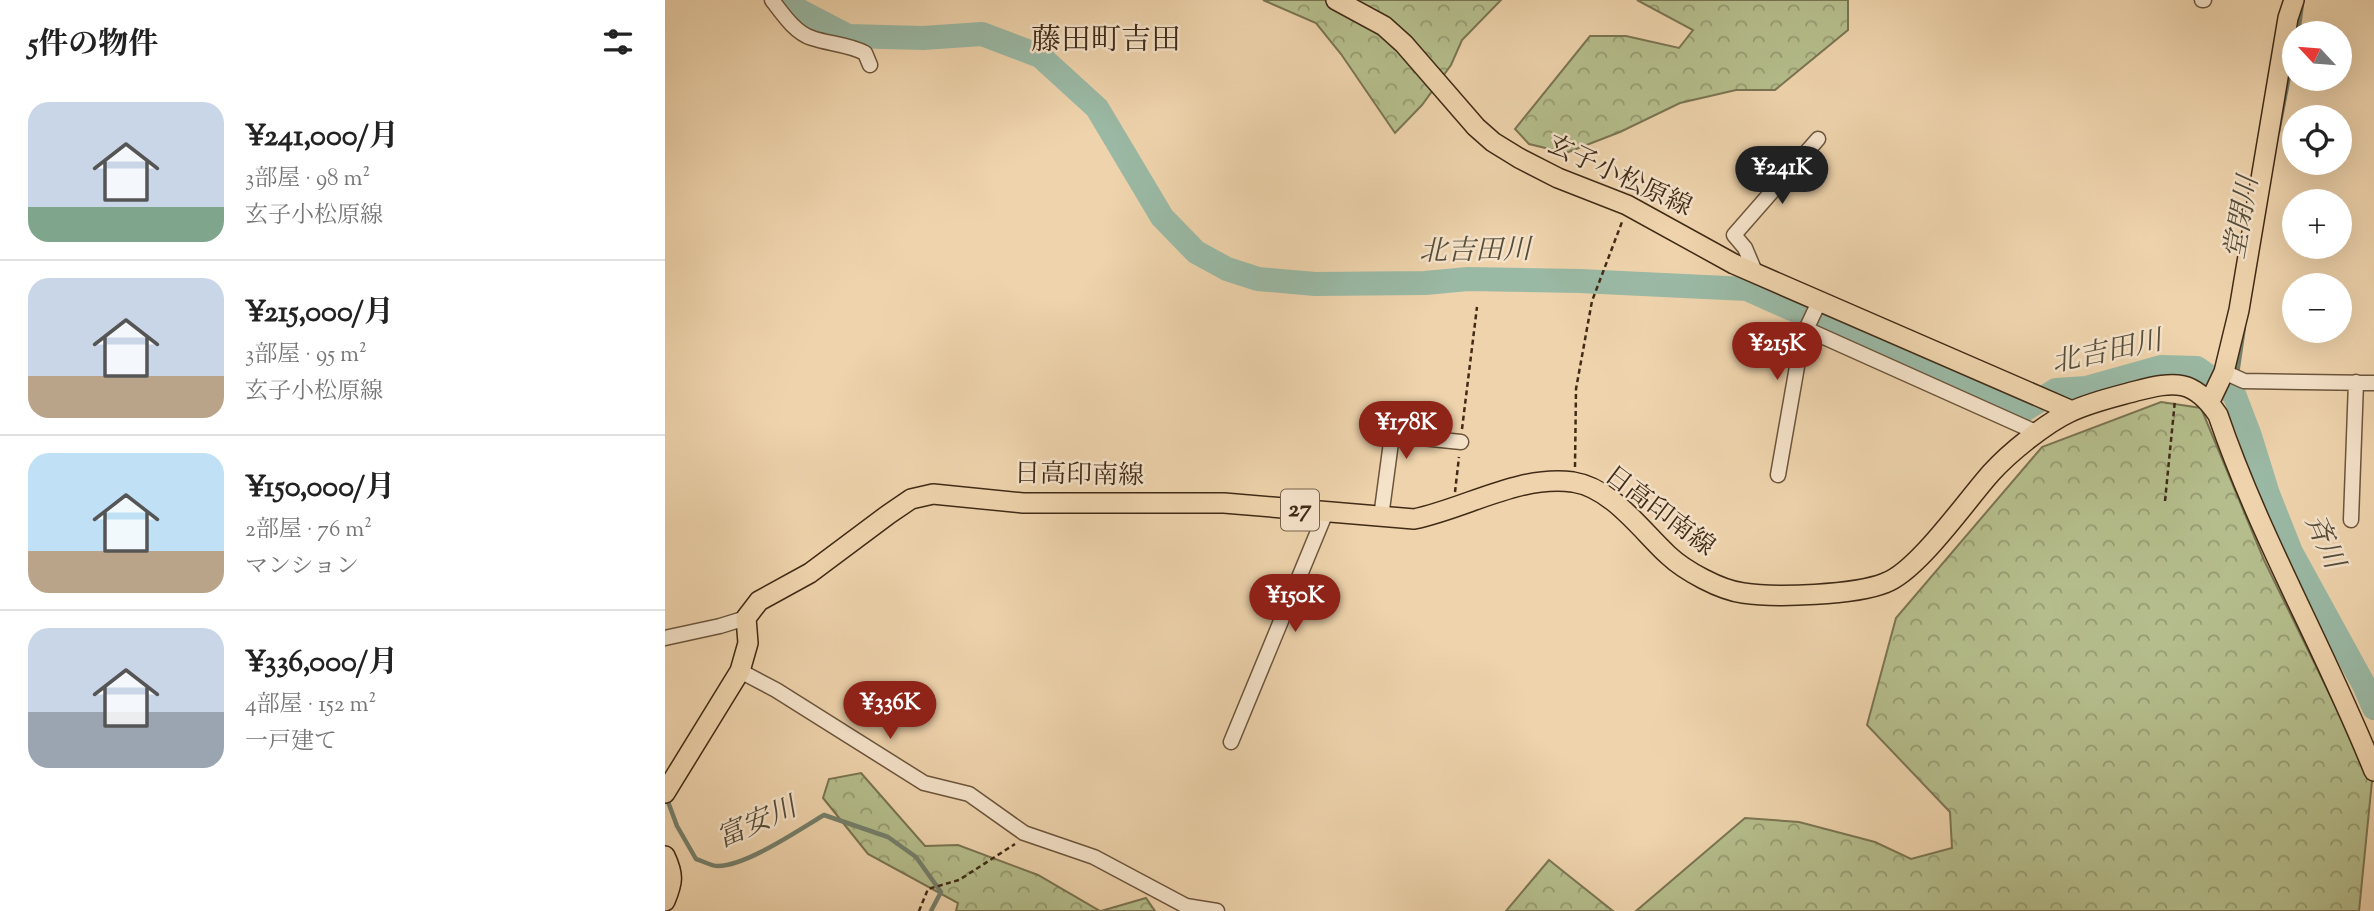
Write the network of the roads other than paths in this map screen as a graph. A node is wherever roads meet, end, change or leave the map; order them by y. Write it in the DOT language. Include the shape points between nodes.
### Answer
graph roads {
  1 [pos="772,0"];
  2 [pos="1336,0"];
  3 [pos="2294,0"];
  4 [pos="870,65"];
  5 [pos="1818,139"];
  6 [pos="1756,274"];
  7 [pos="1819,302"];
  8 [pos="1806,330"];
  9 [pos="2224,372"];
  10 [pos="2356,382"];
  11 [pos="2374,383"];
  12 [pos="2210,399"];
  13 [pos="2072,411"];
  14 [pos="2038,433"];
  15 [pos="1461,442"];
  16 [pos="1778,475"];
  17 [pos="1326,512"];
  18 [pos="1381,517"];
  19 [pos="2351,520"];
  20 [pos="746,618"];
  21 [pos="665,638"];
  22 [pos="740,671"];
  23 [pos="1231,742"];
  24 [pos="2374,771"];
  25 [pos="666,790"];
  26 [pos="665,856"];
  27 [pos="665,901"];
  28 [pos="1217,911"];
  1 -- 4 [label="street" via="785,18 809,37 866,52"];
  2 -- 6 [label="main road, 玄子小松原線" via="1384,26 1404,44 1493,142 1558,178 1627,205"];
  3 -- 9 [label="main road"];
  5 -- 6 [label="street" via="1734,235"];
  6 -- 7 [label="main road, 玄子小松原線"];
  7 -- 8 [label="street"];
  7 -- 13 [label="main road, 玄子小松原線"];
  8 -- 14 [label="street"];
  8 -- 16 [label="street"];
  9 -- 10 [label="street" via="2244,382"];
  9 -- 12 [label="main road"];
  10 -- 11 [label="street"];
  10 -- 19 [label="street"];
  12 -- 13 [label="main road, 日高印南線 / 27" via="2176,384 2150,387"];
  12 -- 24 [label="main road"];
  13 -- 14 [label="main road, 日高印南線 / 27"];
  14 -- 18 [label="main road, 日高印南線 / 27" via="1993,471 1909,569 1888,583 1864,590 1742,593 1704,579 1671,558 1613,502 1574,482 1520,485 1414,519"];
  15 -- 18 [label="street" via="1392,435"];
  17 -- 18 [label="main road, 日高印南線 / 27"];
  17 -- 20 [label="main road, 日高印南線 / 27" via="1224,503 1023,503 933,494 911,499 810,573 759,601"];
  17 -- 23 [label="street"];
  20 -- 21 [label="street"];
  20 -- 22 [label="main road" via="748,643"];
  22 -- 25 [label="main road"];
  22 -- 28 [label="street" via="924,783 969,794 1024,833 1094,857 1186,906"];
  26 -- 27 [label="main road" via="672,884"];
}
